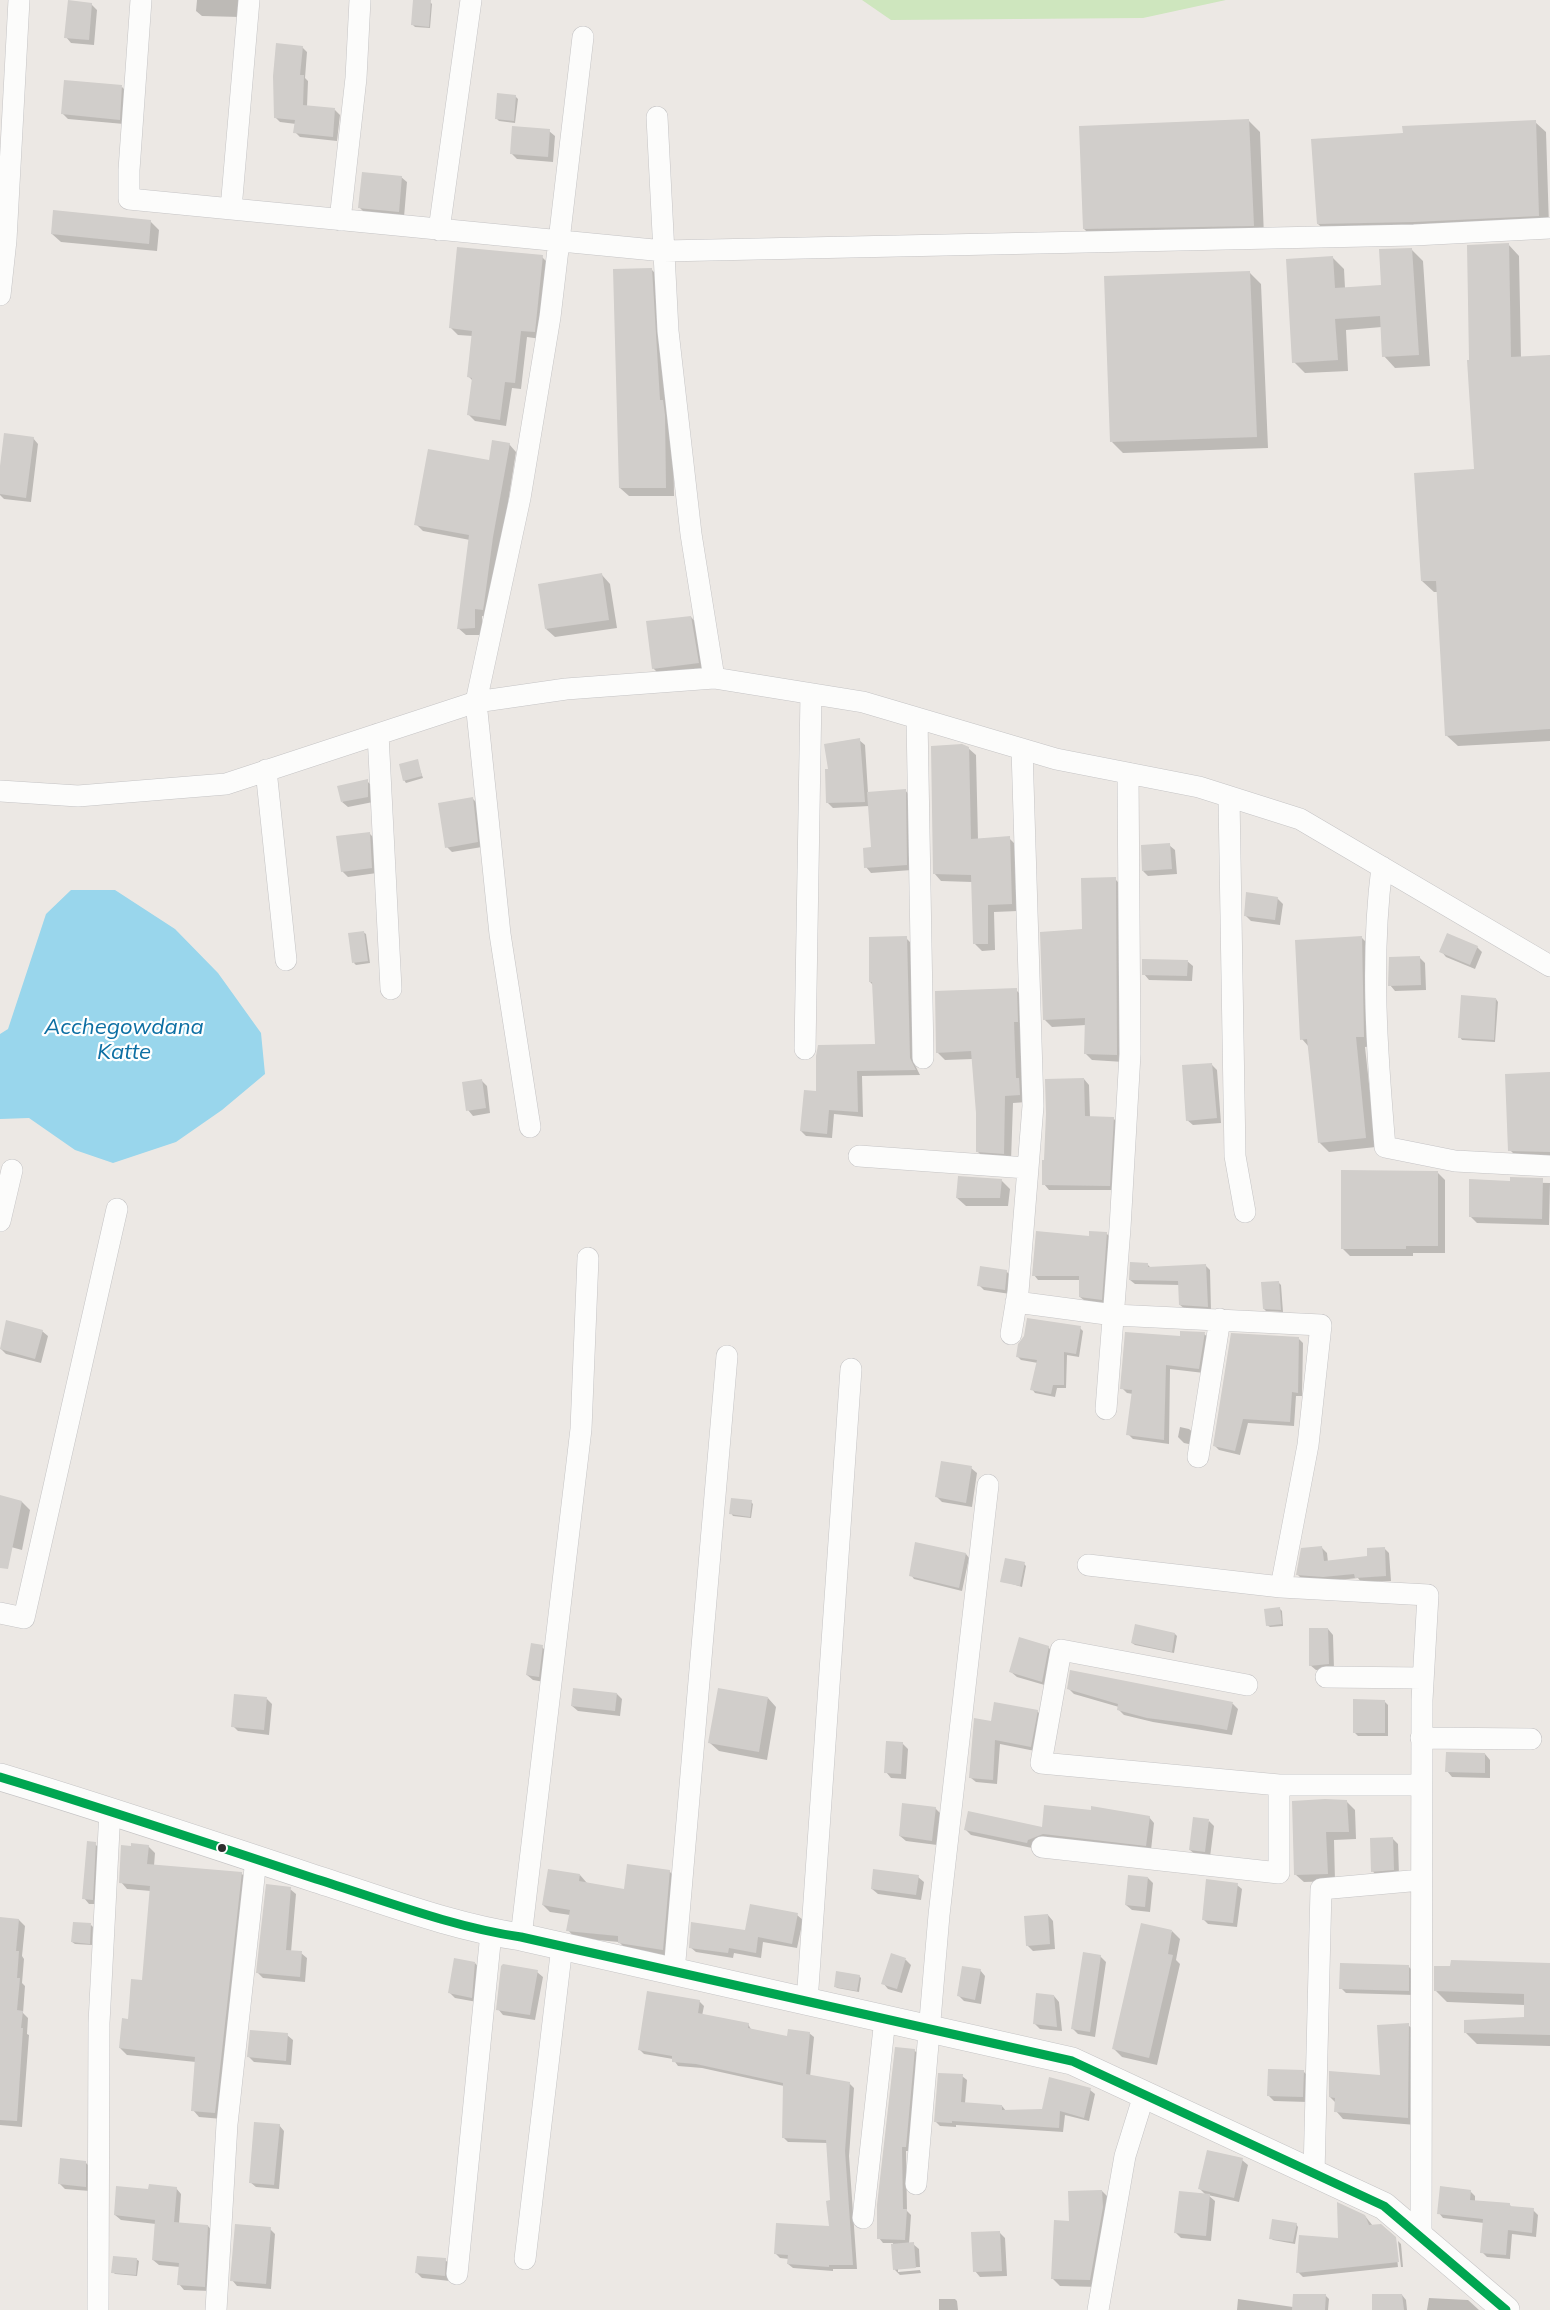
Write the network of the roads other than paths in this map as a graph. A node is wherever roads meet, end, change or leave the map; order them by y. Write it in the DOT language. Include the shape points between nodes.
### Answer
graph roads {
  1 [pos="19,0"];
  2 [pos="141,0"];
  3 [pos="249,0"];
  4 [pos="360,0"];
  5 [pos="471,0"];
  6 [pos="583,37"];
  7 [pos="657,117"];
  8 [pos="231,209"];
  9 [pos="340,220"];
  10 [pos="1550,228"];
  11 [pos="439,230"];
  12 [pos="3,240"];
  13 [pos="559,242"];
  14 [pos="664,250"];
  15 [pos="0,295"];
  16 [pos="714,678"];
  17 [pos="811,694"];
  18 [pos="476,702"];
  19 [pos="917,718"];
  20 [pos="378,734"];
  21 [pos="1022,749"];
  22 [pos="266,770"];
  23 [pos="1128,773"];
  24 [pos="0,791"];
  25 [pos="1229,797"];
  26 [pos="1382,867"];
  27 [pos="286,960"];
  28 [pos="1550,966"];
  29 [pos="392,989"];
  30 [pos="805,1049"];
  31 [pos="923,1058"];
  32 [pos="530,1126"];
  33 [pos="859,1156"];
  34 [pos="1550,1166"];
  35 [pos="1027,1168"];
  36 [pos="12,1170"];
  37 [pos="117,1209"];
  38 [pos="1245,1212"];
  39 [pos="0,1221"];
  40 [pos="588,1258"];
  41 [pos="1016,1302"];
  42 [pos="1114,1315"];
  43 [pos="1220,1319"];
  44 [pos="1011,1334"];
  45 [pos="727,1356"];
  46 [pos="850,1369"];
  47 [pos="1106,1409"];
  48 [pos="1198,1456"];
  49 [pos="988,1485"];
  50 [pos="1088,1566"];
  51 [pos="1281,1587"];
  52 [pos="0,1613"];
  53 [pos="1326,1677"];
  54 [pos="1422,1678"];
  55 [pos="1247,1685"];
  56 [pos="1421,1738"];
  57 [pos="1531,1739"];
  58 [pos="0,1777"];
  59 [pos="1280,1785"];
  60 [pos="1422,1785"];
  61 [pos="110,1810"];
  62 [pos="1042,1847"];
  63 [pos="256,1859"];
  64 [pos="1421,1880"];
  65 [pos="491,1933"];
  66 [pos="521,1937"];
  67 [pos="562,1946"];
  68 [pos="674,1972"];
  69 [pos="807,2002"];
  70 [pos="885,2019"];
  71 [pos="929,2029"];
  72 [pos="1144,2095"];
  73 [pos="1314,2174"];
  74 [pos="916,2184"];
  75 [pos="863,2218"];
  76 [pos="1421,2237"];
  77 [pos="525,2259"];
  78 [pos="457,2274"];
  79 [pos="98,2310"];
  80 [pos="216,2310"];
  81 [pos="1098,2310"];
  82 [pos="1506,2310"];
  1 -- 12 [label="street"];
  2 -- 8 [label="street" via="129,199"];
  3 -- 8 [label="street"];
  4 -- 9 [label="street" via="356,78"];
  5 -- 11 [label="street"];
  6 -- 13 [label="street"];
  7 -- 14 [label="street"];
  8 -- 9 [label="street"];
  9 -- 11 [label="street"];
  10 -- 14 [label="street" via="1414,235"];
  11 -- 13 [label="street"];
  12 -- 15 [label="street"];
  13 -- 14 [label="street"];
  13 -- 18 [label="street" via="520,498"];
  14 -- 16 [label="street" via="668,331 690,523"];
  16 -- 17 [label="street"];
  16 -- 18 [label="street" via="566,689"];
  17 -- 19 [label="street" via="863,702"];
  17 -- 30 [label="street"];
  18 -- 20 [label="street"];
  18 -- 32 [label="street" via="500,934"];
  19 -- 21 [label="street"];
  19 -- 31 [label="street"];
  20 -- 22 [label="street"];
  20 -- 29 [label="street"];
  21 -- 23 [label="street"];
  21 -- 35 [label="street" via="1033,1106"];
  22 -- 24 [label="street" via="226,784 78,796"];
  22 -- 27 [label="street"];
  23 -- 25 [label="street"];
  23 -- 42 [label="street" via="1130,1054"];
  25 -- 26 [label="street" via="1300,819"];
  25 -- 38 [label="street" via="1235,1156"];
  26 -- 28 [label="street"];
  26 -- 34 [label="street" via="1376,916 1377,1032 1385,1148 1455,1161"];
  33 -- 35 [label="street"];
  35 -- 41 [label="street"];
  36 -- 39 [label="street"];
  37 -- 52 [label="street" via="24,1617"];
  40 -- 66 [label="street" via="581,1429"];
  41 -- 42 [label="street"];
  41 -- 44 [label="street"];
  42 -- 43 [label="street"];
  42 -- 47 [label="street"];
  43 -- 48 [label="street"];
  43 -- 51 [label="street" via="1320,1325 1308,1445"];
  45 -- 68 [label="street"];
  46 -- 69 [label="street"];
  49 -- 71 [label="street"];
  50 -- 51 [label="street"];
  51 -- 54 [label="street" via="1428,1594"];
  53 -- 54 [label="street"];
  54 -- 56 [label="street"];
  55 -- 59 [label="street" via="1061,1650 1041,1763"];
  56 -- 57 [label="street"];
  56 -- 60 [label="street"];
  58 -- 61 [label="street"];
  59 -- 60 [label="street"];
  59 -- 62 [label="street" via="1279,1873"];
  60 -- 64 [label="street"];
  61 -- 63 [label="street"];
  61 -- 79 [label="street" via="99,2024"];
  63 -- 65 [label="street"];
  63 -- 80 [label="street" via="227,2124"];
  64 -- 73 [label="street" via="1321,1889"];
  64 -- 76 [label="street"];
  65 -- 66 [label="street"];
  65 -- 78 [label="street"];
  66 -- 67 [label="street"];
  67 -- 68 [label="street"];
  67 -- 77 [label="street"];
  68 -- 69 [label="street"];
  69 -- 70 [label="street"];
  70 -- 71 [label="street"];
  70 -- 75 [label="street"];
  71 -- 72 [label="street" via="1072,2061"];
  71 -- 74 [label="street"];
  72 -- 73 [label="street"];
  72 -- 81 [label="street" via="1125,2156"];
  73 -- 76 [label="street" via="1384,2206"];
  76 -- 82 [label="street"];
}
